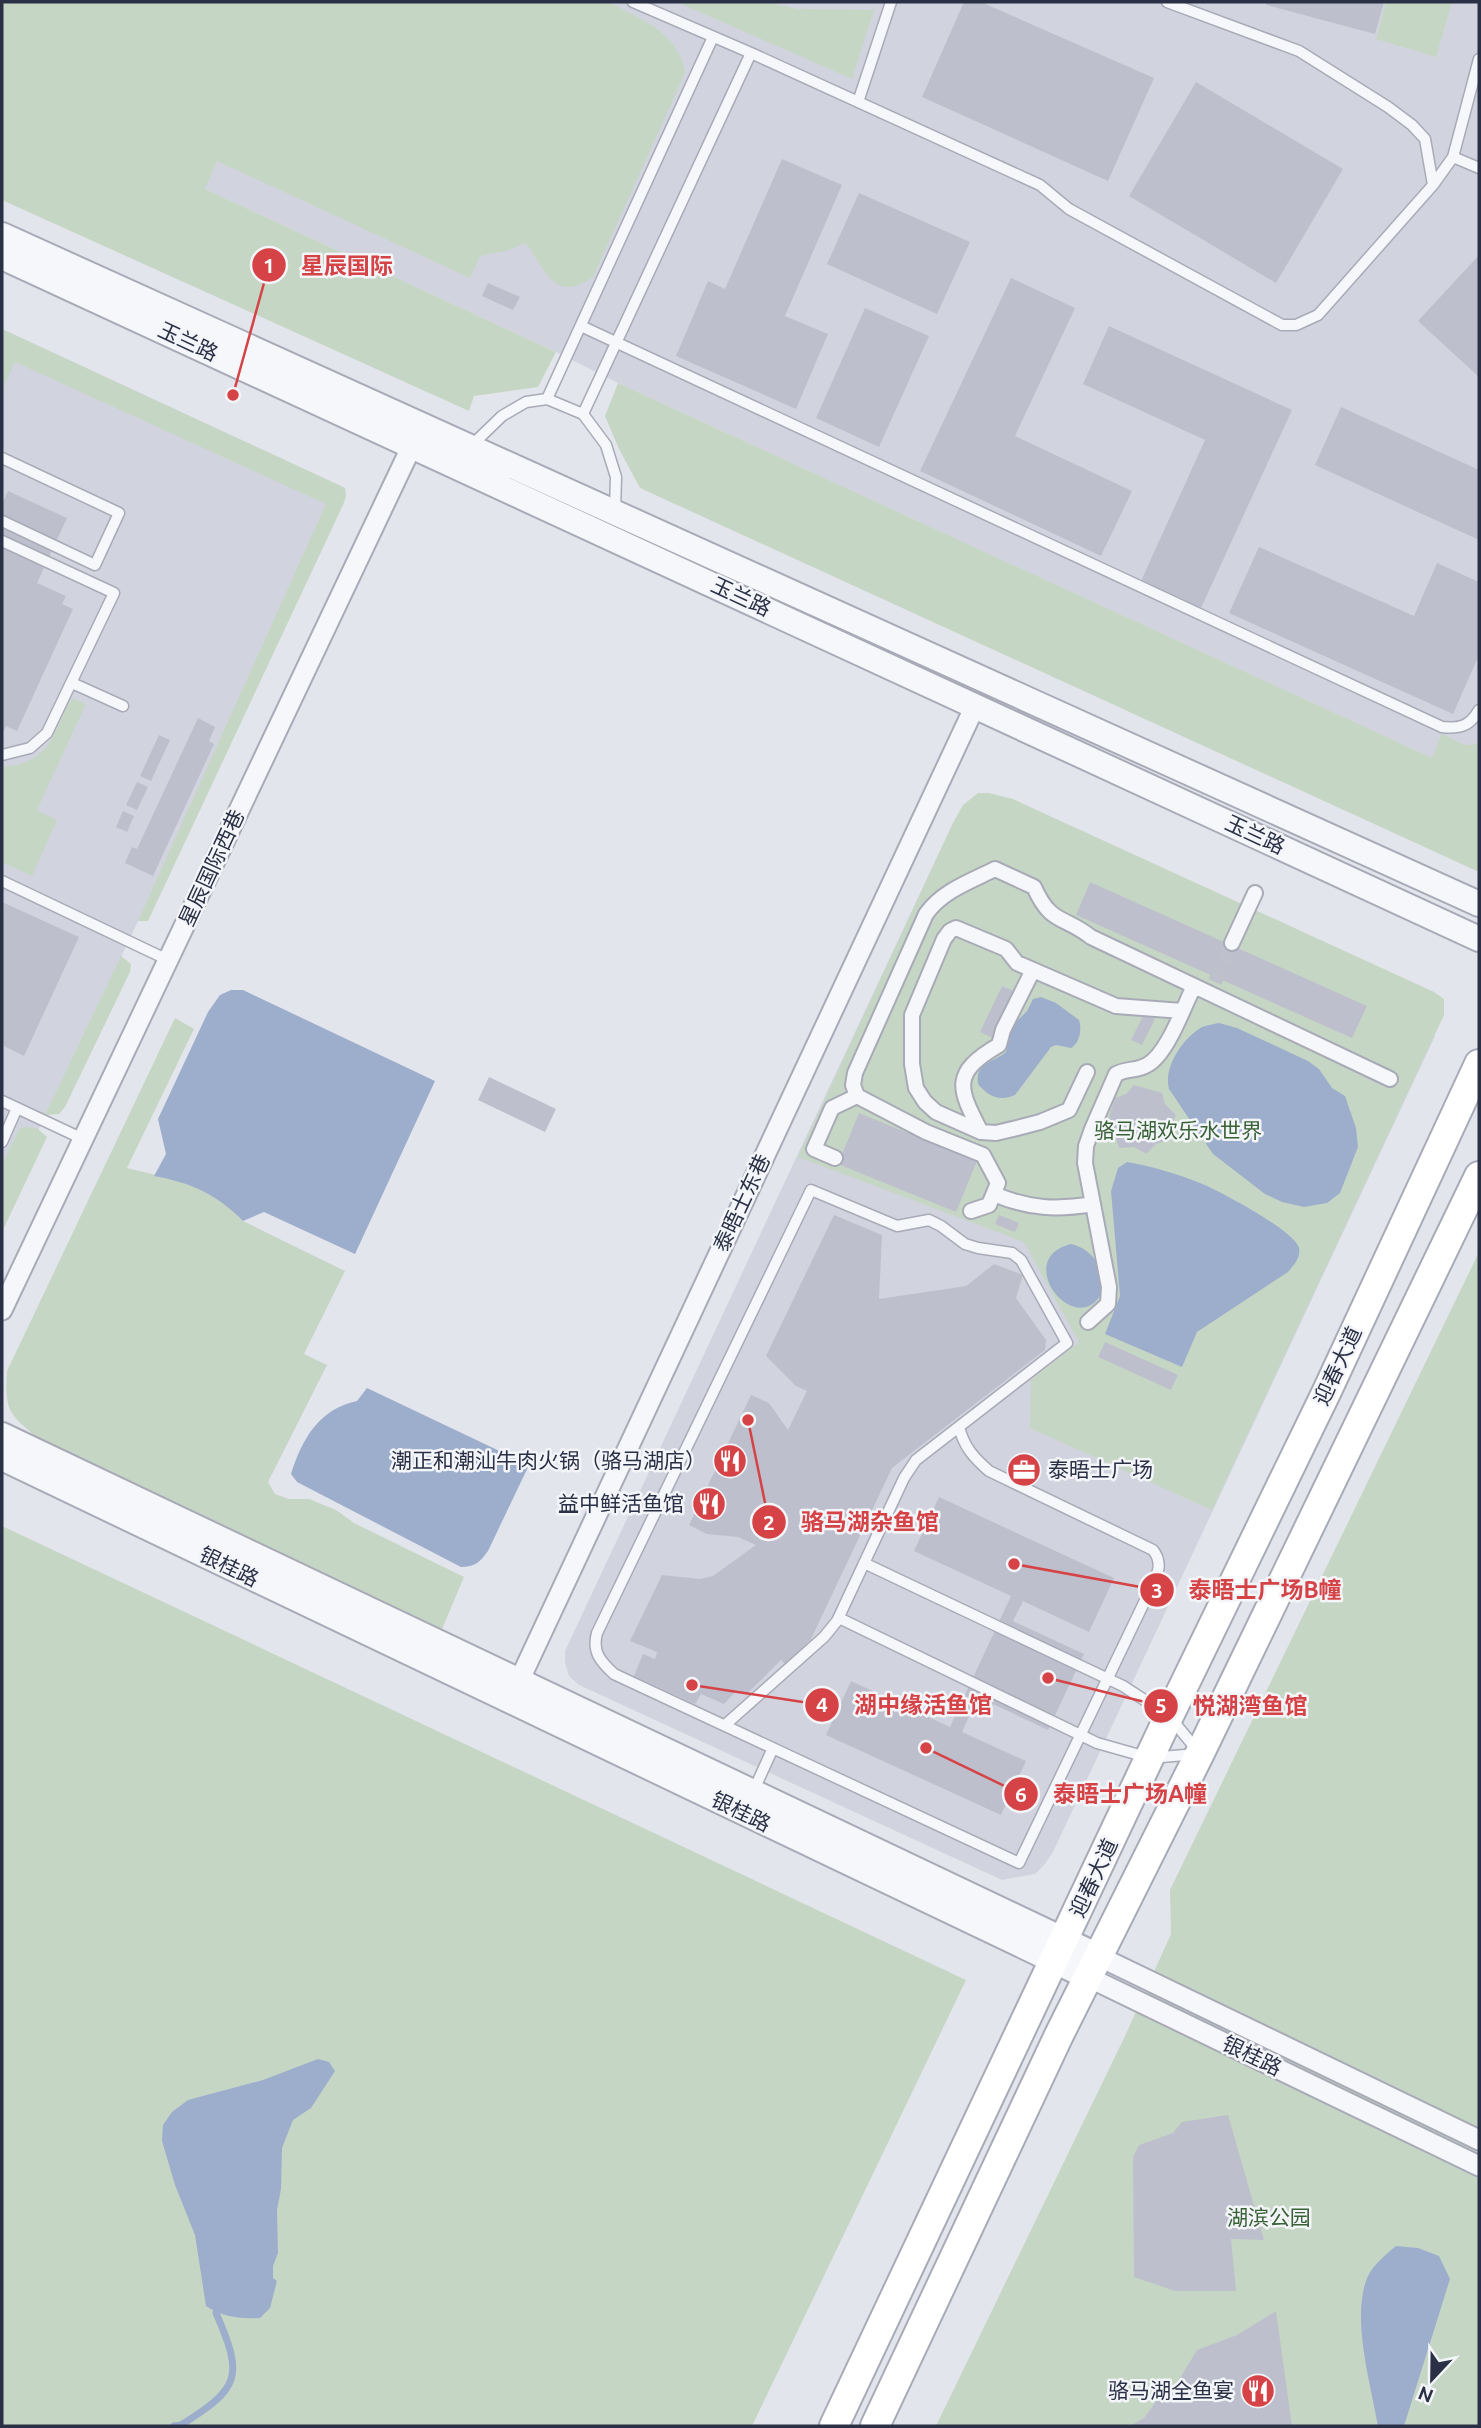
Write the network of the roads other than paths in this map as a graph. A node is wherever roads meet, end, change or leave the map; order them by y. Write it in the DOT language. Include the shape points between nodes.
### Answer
graph roads {
  1 [pos="633,2"];
  2 [pos="891,2"];
  3 [pos="1167,2"];
  4 [pos="713,37"];
  5 [pos="751,53"];
  6 [pos="1479,59"];
  7 [pos="858,102"];
  8 [pos="1453,157"];
  9 [pos="1479,168"];
  10 [pos="1433,185"];
  11 [pos="5,252"];
  12 [pos="581,326"];
  13 [pos="616,342"];
  14 [pos="547,399"];
  15 [pos="583,414"];
  16 [pos="417,436"];
  17 [pos="461,456"];
  18 [pos="2,458"];
  19 [pos="615,513"];
  20 [pos="2,521"];
  21 [pos="615,539"];
  22 [pos="2,541"];
  23 [pos="72,683"];
  24 [pos="123,706"];
  25 [pos="975,706"];
  26 [pos="1479,710"];
  27 [pos="2,755"];
  28 [pos="2,881"];
  29 [pos="1255,893"];
  30 [pos="1479,904"];
  31 [pos="1479,939"];
  32 [pos="1232,943"];
  33 [pos="168,960"];
  34 [pos="1033,970"];
  35 [pos="1194,986"];
  36 [pos="1182,1010"];
  37 [pos="1479,1064"];
  38 [pos="1087,1072"];
  39 [pos="1390,1079"];
  40 [pos="857,1096"];
  41 [pos="2,1101"];
  42 [pos="17,1108"];
  43 [pos="981,1132"];
  44 [pos="83,1139"];
  45 [pos="2,1142"];
  46 [pos="835,1158"];
  47 [pos="1479,1176"];
  48 [pos="994,1194"];
  49 [pos="1093,1203"];
  50 [pos="971,1211"];
  51 [pos="2,1310"];
  52 [pos="1088,1322"];
  53 [pos="959,1427"];
  54 [pos="2,1435"];
  55 [pos="2,1458"];
  56 [pos="864,1563"];
  57 [pos="839,1618"];
  58 [pos="1108,1679"];
  59 [pos="514,1691"];
  60 [pos="1169,1716"];
  61 [pos="725,1726"];
  62 [pos="1081,1734"];
  63 [pos="773,1748"];
  64 [pos="1200,1754"];
  65 [pos="1150,1758"];
  66 [pos="753,1792"];
  67 [pos="1059,1951"];
  68 [pos="1093,1967"];
  69 [pos="1479,2140"];
  70 [pos="1479,2166"];
  71 [pos="834,2426"];
  72 [pos="875,2426"];
  1 -- 4 [label="lane"];
  2 -- 7 [label="lane"];
  3 -- 10 [label="lane" via="1299,51 1388,107 1425,139"];
  4 -- 5 [label="lane"];
  4 -- 12 [label="lane"];
  5 -- 7 [label="lane"];
  5 -- 13 [label="lane"];
  6 -- 8 [label="lane"];
  7 -- 10 [label="lane" via="1040,185 1069,209 1282,324 1296,325 1318,315"];
  8 -- 9 [label="lane"];
  8 -- 10 [label="lane"];
  11 -- 16 [label="street, 玉兰路"];
  12 -- 13 [label="lane"];
  12 -- 14 [label="lane"];
  13 -- 15 [label="lane"];
  13 -- 26 [label="lane" via="1442,727 1464,727"];
  14 -- 15 [label="lane"];
  14 -- 17 [label="lane" via="526,402 502,416"];
  15 -- 19 [label="lane" via="606,445 616,477"];
  16 -- 17 [label="street, 玉兰路"];
  16 -- 33 [label="street, 星辰国际西巷"];
  17 -- 19 [label="street, 玉兰路"];
  17 -- 21 [label="street, 玉兰路"];
  18 -- 20 [label="lane" via="119,513 95,565"];
  19 -- 21 [label="lane"];
  19 -- 30 [label="street, 玉兰路"];
  21 -- 25 [label="street, 玉兰路"];
  22 -- 23 [label="lane" via="114,593"];
  23 -- 24 [label="lane"];
  23 -- 27 [label="lane" via="47,733 30,748"];
  25 -- 31 [label="street, 玉兰路"];
  25 -- 59 [label="street, 泰晤士东巷"];
  28 -- 33 [label="lane"];
  29 -- 32 [label="street"];
  33 -- 44 [label="street, 星辰国际西巷"];
  34 -- 36 [label="street" via="1116,1006"];
  34 -- 43 [label="street" via="999,1045 975,1062 963,1081 964,1098"];
  34 -- 43 [label="street" via="1017,963 1006,949 956,928 944,939 912,1015 916,1088 936,1112"];
  35 -- 36 [label="street"];
  35 -- 39 [label="street" via="1212,987 1221,1001"];
  35 -- 40 [label="street" via="1063,922 1042,905 1034,887 995,869 944,895 926,914 856,1073 853,1085"];
  36 -- 49 [label="street" via="1161,1053 1143,1068 1126,1068 1116,1074 1106,1094 1086,1146"];
  37 -- 60 [label="main road, 迎春大道"];
  38 -- 43 [label="street" via="1069,1110 1017,1128"];
  40 -- 46 [label="street" via="831,1108 814,1149"];
  40 -- 48 [label="street" via="983,1155 998,1183"];
  41 -- 42 [label="lane"];
  42 -- 44 [label="lane"];
  42 -- 45 [label="lane"];
  44 -- 51 [label="street, 星辰国际西巷"];
  47 -- 64 [label="main road, 迎春大道"];
  48 -- 49 [label="street" via="1014,1203 1051,1209"];
  48 -- 50 [label="street" via="989,1205"];
  49 -- 52 [label="street" via="1109,1296 1108,1304"];
  53 -- 56 [label="lane" via="916,1460"];
  53 -- 58 [label="lane" via="963,1443 989,1471 1153,1550 1159,1559 1159,1571"];
  53 -- 61 [label="lane" via="1067,1343 1021,1260 1012,1253 965,1244 929,1220 897,1226 811,1190 595,1642 597,1656 614,1674"];
  54 -- 59 [label="street, 银桂路"];
  55 -- 59 [label="street, 银桂路"];
  56 -- 57 [label="lane"];
  56 -- 58 [label="lane"];
  57 -- 61 [label="lane"];
  57 -- 62 [label="lane"];
  58 -- 60 [label="lane"];
  58 -- 62 [label="lane"];
  59 -- 66 [label="street, 银桂路"];
  59 -- 67 [label="street, 银桂路"];
  60 -- 64 [label="lane"];
  60 -- 65 [label="main road, 迎春大道"];
  61 -- 63 [label="lane"];
  62 -- 63 [label="lane" via="1020,1863"];
  62 -- 65 [label="lane"];
  63 -- 66 [label="lane"];
  64 -- 65 [label="lane"];
  64 -- 68 [label="main road, 迎春大道"];
  65 -- 67 [label="main road, 迎春大道"];
  66 -- 67 [label="street, 银桂路"];
  67 -- 68 [label="street, 银桂路"];
  67 -- 71 [label="main road, 迎春大道"];
  68 -- 69 [label="street, 银桂路"];
  68 -- 70 [label="street, 银桂路"];
  68 -- 72 [label="main road, 迎春大道"];
}
